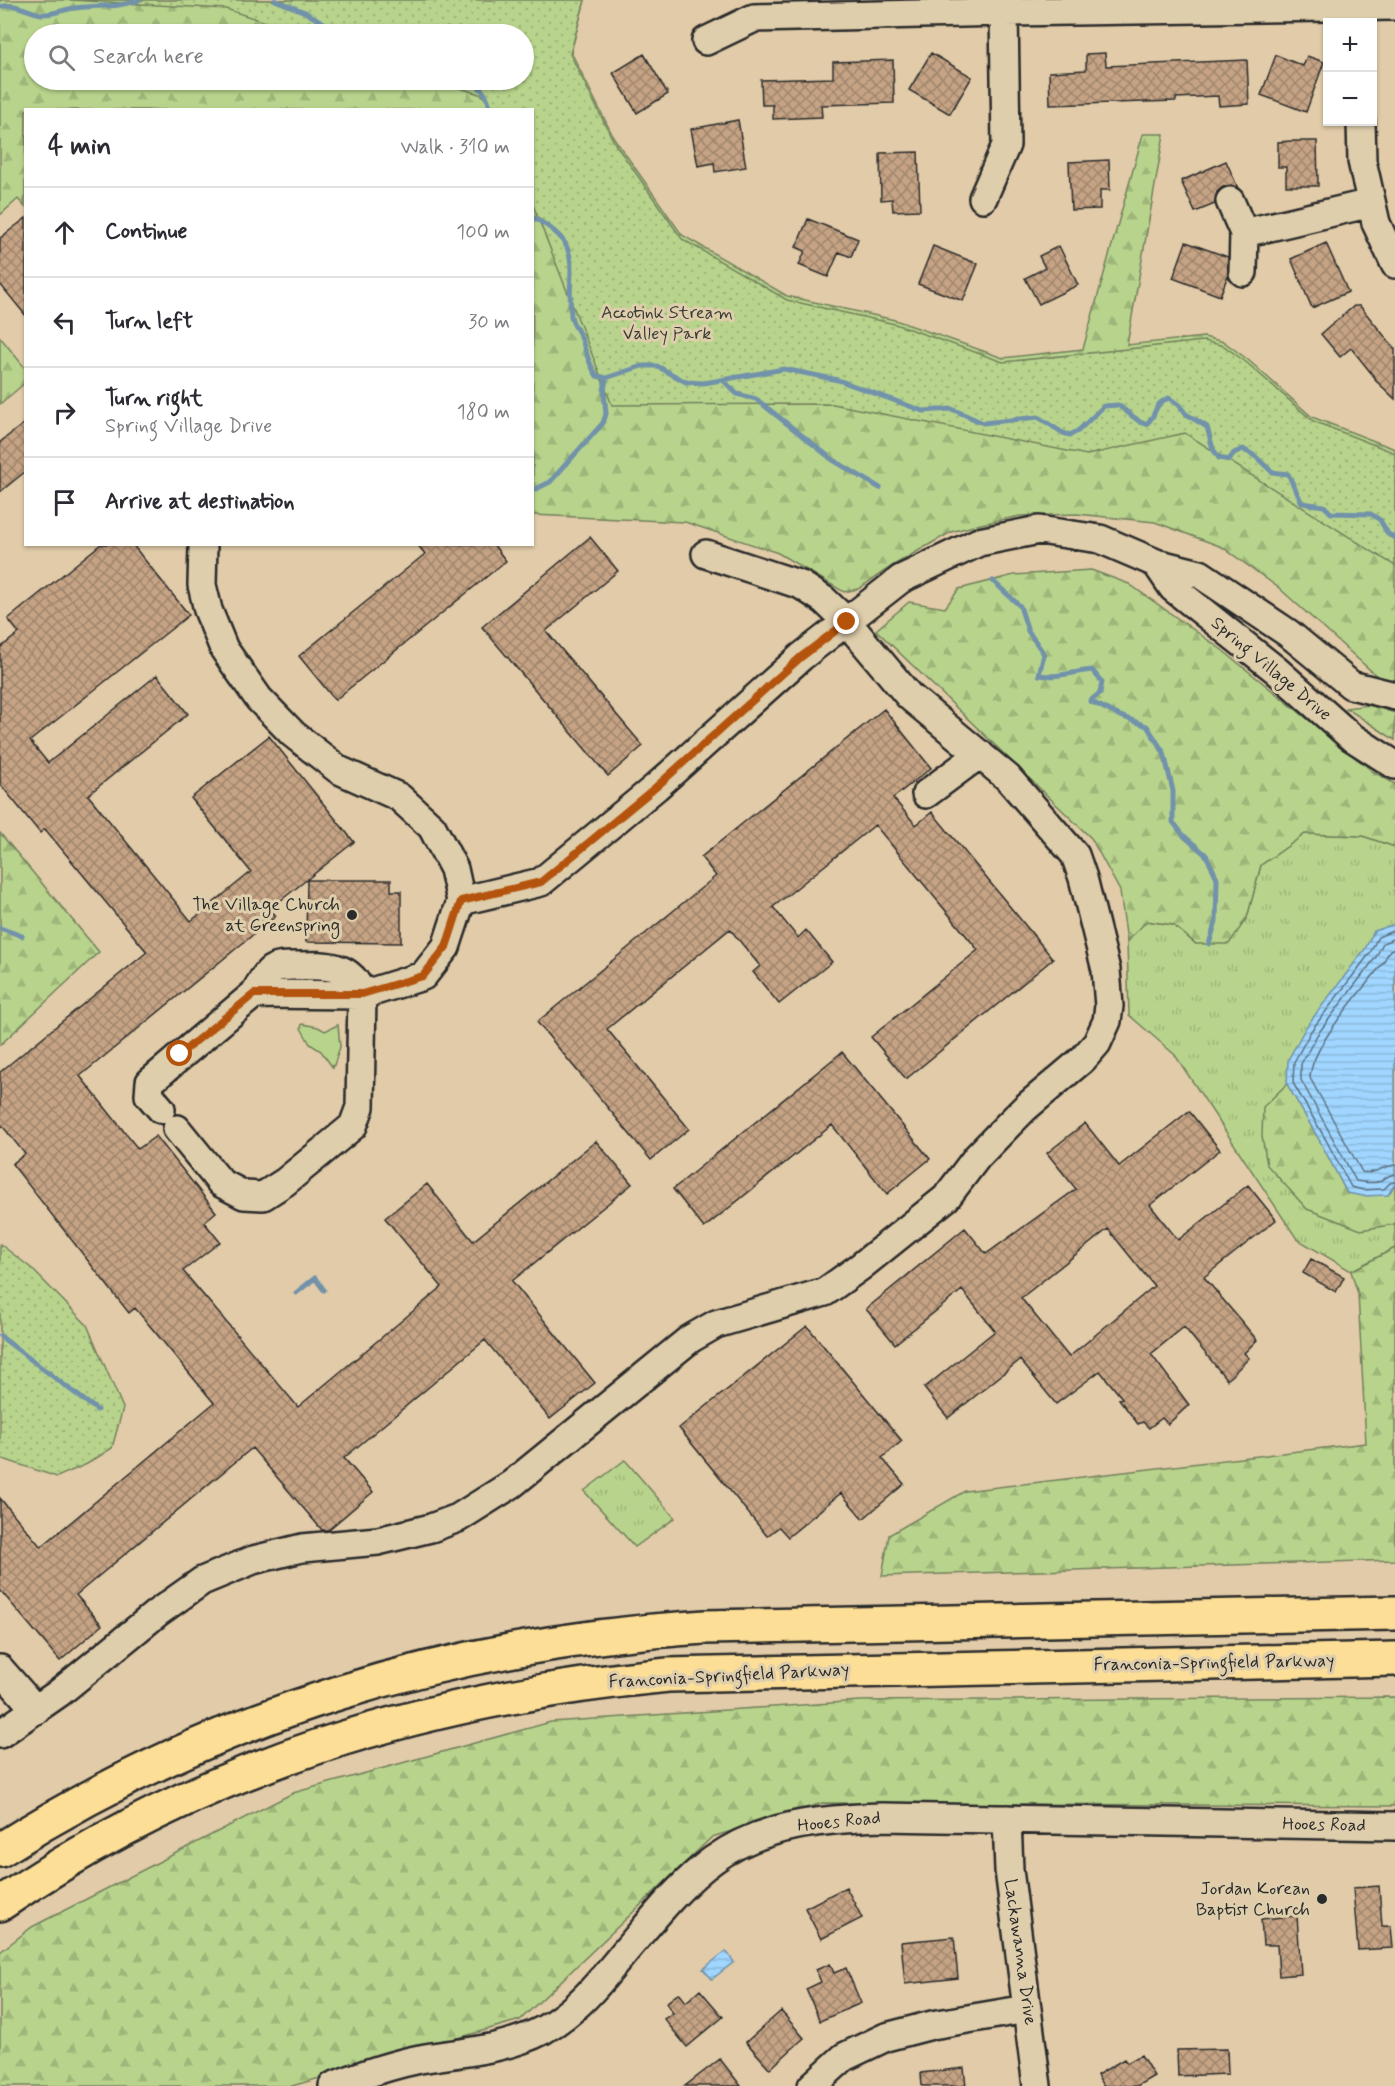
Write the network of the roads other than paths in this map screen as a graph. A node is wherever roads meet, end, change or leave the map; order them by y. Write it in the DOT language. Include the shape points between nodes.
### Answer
graph roads {
  1 [pos="1395,6"];
  2 [pos="1004,12"];
  3 [pos="1359,15"];
  4 [pos="706,41"];
  5 [pos="1361,126"];
  6 [pos="983,198"];
  7 [pos="1230,201"];
  8 [pos="1371,202"];
  9 [pos="1244,233"];
  10 [pos="1395,264"];
  11 [pos="1243,272"];
  12 [pos="203,546"];
  13 [pos="706,554"];
  14 [pos="1156,563"];
  15 [pos="847,622"];
  16 [pos="1332,669"];
  17 [pos="1395,696"];
  18 [pos="1307,697"];
  19 [pos="980,754"];
  20 [pos="1395,765"];
  21 [pos="926,794"];
  22 [pos="461,901"];
  23 [pos="362,994"];
  24 [pos="1395,1613"];
  25 [pos="1395,1659"];
  26 [pos="0,1669"];
  27 [pos="36,1710"];
  28 [pos="0,1734"];
  29 [pos="1007,1819"];
  30 [pos="1395,1826"];
  31 [pos="0,1850"];
  32 [pos="0,1904"];
  33 [pos="1027,2009"];
  34 [pos="333,2086"];
  35 [pos="813,2086"];
  36 [pos="1037,2086"];
  1 -- 3 [label="street"];
  2 -- 3 [label="street"];
  2 -- 4 [label="street" via="754,18"];
  2 -- 6 [label="street" via="1006,145"];
  5 -- 8 [label="street" via="1362,161"];
  7 -- 9 [label="street"];
  8 -- 9 [label="street"];
  8 -- 10 [label="street"];
  9 -- 11 [label="street"];
  12 -- 22 [label="street" via="202,585 208,610 224,649 259,699 293,734 339,770 399,797 432,826 454,869"];
  13 -- 15 [label="street" via="801,585"];
  14 -- 15 [label="street, Spring Village Drive" via="1100,539 1039,530 979,542 901,579"];
  14 -- 16 [label="street, Spring Village Drive" via="1200,574 1288,633"];
  14 -- 18 [label="street, Spring Village Drive" via="1173,588"];
  15 -- 19 [label="street" via="909,696"];
  15 -- 22 [label="street, Spring Village Drive" via="801,657 656,787 541,882"];
  16 -- 17 [label="street, Spring Village Drive" via="1351,685"];
  16 -- 18 [label="street"];
  18 -- 20 [label="street, Spring Village Drive" via="1350,736"];
  19 -- 21 [label="street"];
  19 -- 27 [label="street" via="1008,778 1075,855 1106,970 1109,1006 1097,1043 1008,1125 946,1198 825,1292 716,1324 690,1339 529,1471 458,1518 378,1542 302,1548 253,1560 202,1581"];
  22 -- 23 [label="street" via="446,947 423,976"];
  23 -- 23 [label="street" via="358,983 343,970 322,966 282,966 270,970 254,994 150,1082 149,1095 221,1183 244,1195 263,1196 353,1126 360,1107"];
  24 -- 31 [label="main road" via="705,1628 635,1632 501,1652 399,1674 269,1715 176,1753 114,1784"];
  25 -- 32 [label="main road, Franconia-Springfield Parkway" via="703,1674 601,1682 524,1694 390,1723 243,1774 121,1831"];
  26 -- 27 [label="street"];
  27 -- 28 [label="street"];
  29 -- 30 [label="street, Hooes Road"];
  29 -- 33 [label="street, Lackawanna Drive" via="1009,1870"];
  29 -- 34 [label="street, Hooes Road" via="839,1819 765,1834 713,1860 688,1881 589,1994 542,2031 508,2044 380,2069"];
  33 -- 35 [label="street" via="886,2037 844,2057"];
  33 -- 36 [label="street, Lackawanna Drive"];
}
